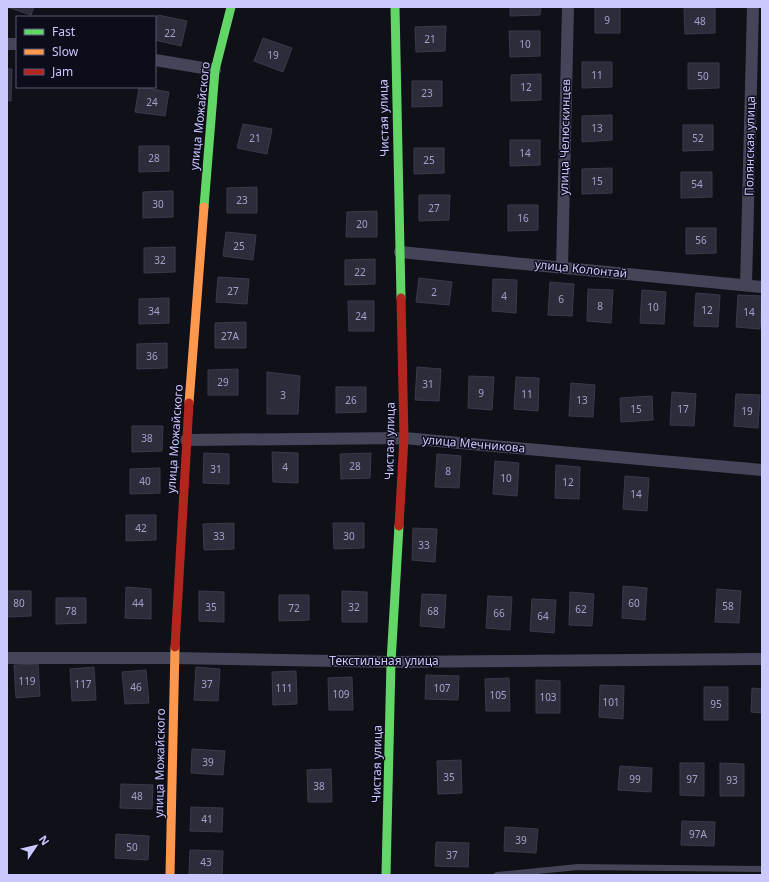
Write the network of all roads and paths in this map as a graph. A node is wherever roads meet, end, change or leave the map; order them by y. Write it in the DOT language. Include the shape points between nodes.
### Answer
graph roads {
  1 [pos="231,7"];
  2 [pos="395,7"];
  3 [pos="568,7"];
  4 [pos="753,7"];
  5 [pos="156,60"];
  6 [pos="215,70"];
  7 [pos="400,252"];
  8 [pos="562,268"];
  9 [pos="746,286"];
  10 [pos="762,287"];
  11 [pos="404,438"];
  12 [pos="186,440"];
  13 [pos="762,470"];
  14 [pos="7,658"];
  15 [pos="174,658"];
  16 [pos="762,659"];
  17 [pos="391,662"];
  18 [pos="762,869"];
  19 [pos="170,875"];
  20 [pos="386,875"];
  21 [pos="497,875"];
  1 -- 6 [label="street, улица Можайского"];
  2 -- 7 [label="street, Чистая улица"];
  3 -- 8 [label="street, улица Челюскинцев"];
  4 -- 9 [label="street, Полянская улица"];
  5 -- 6 [label="street"];
  6 -- 12 [label="street, улица Можайского"];
  7 -- 8 [label="street, улица Колонтай"];
  7 -- 11 [label="street, Чистая улица"];
  8 -- 9 [label="street, улица Колонтай"];
  9 -- 10 [label="street, улица Колонтай"];
  11 -- 12 [label="street, улица Мечникова"];
  11 -- 13 [label="street, улица Мечникова"];
  11 -- 17 [label="street, Чистая улица"];
  12 -- 15 [label="street, улица Можайского"];
  14 -- 15 [label="street, Текстильная улица"];
  15 -- 17 [label="street, Текстильная улица"];
  15 -- 19 [label="street, улица Можайского"];
  16 -- 17 [label="street, Текстильная улица"];
  17 -- 20 [label="street, Чистая улица"];
  18 -- 21 [label="lane" via="578,867"];
}
